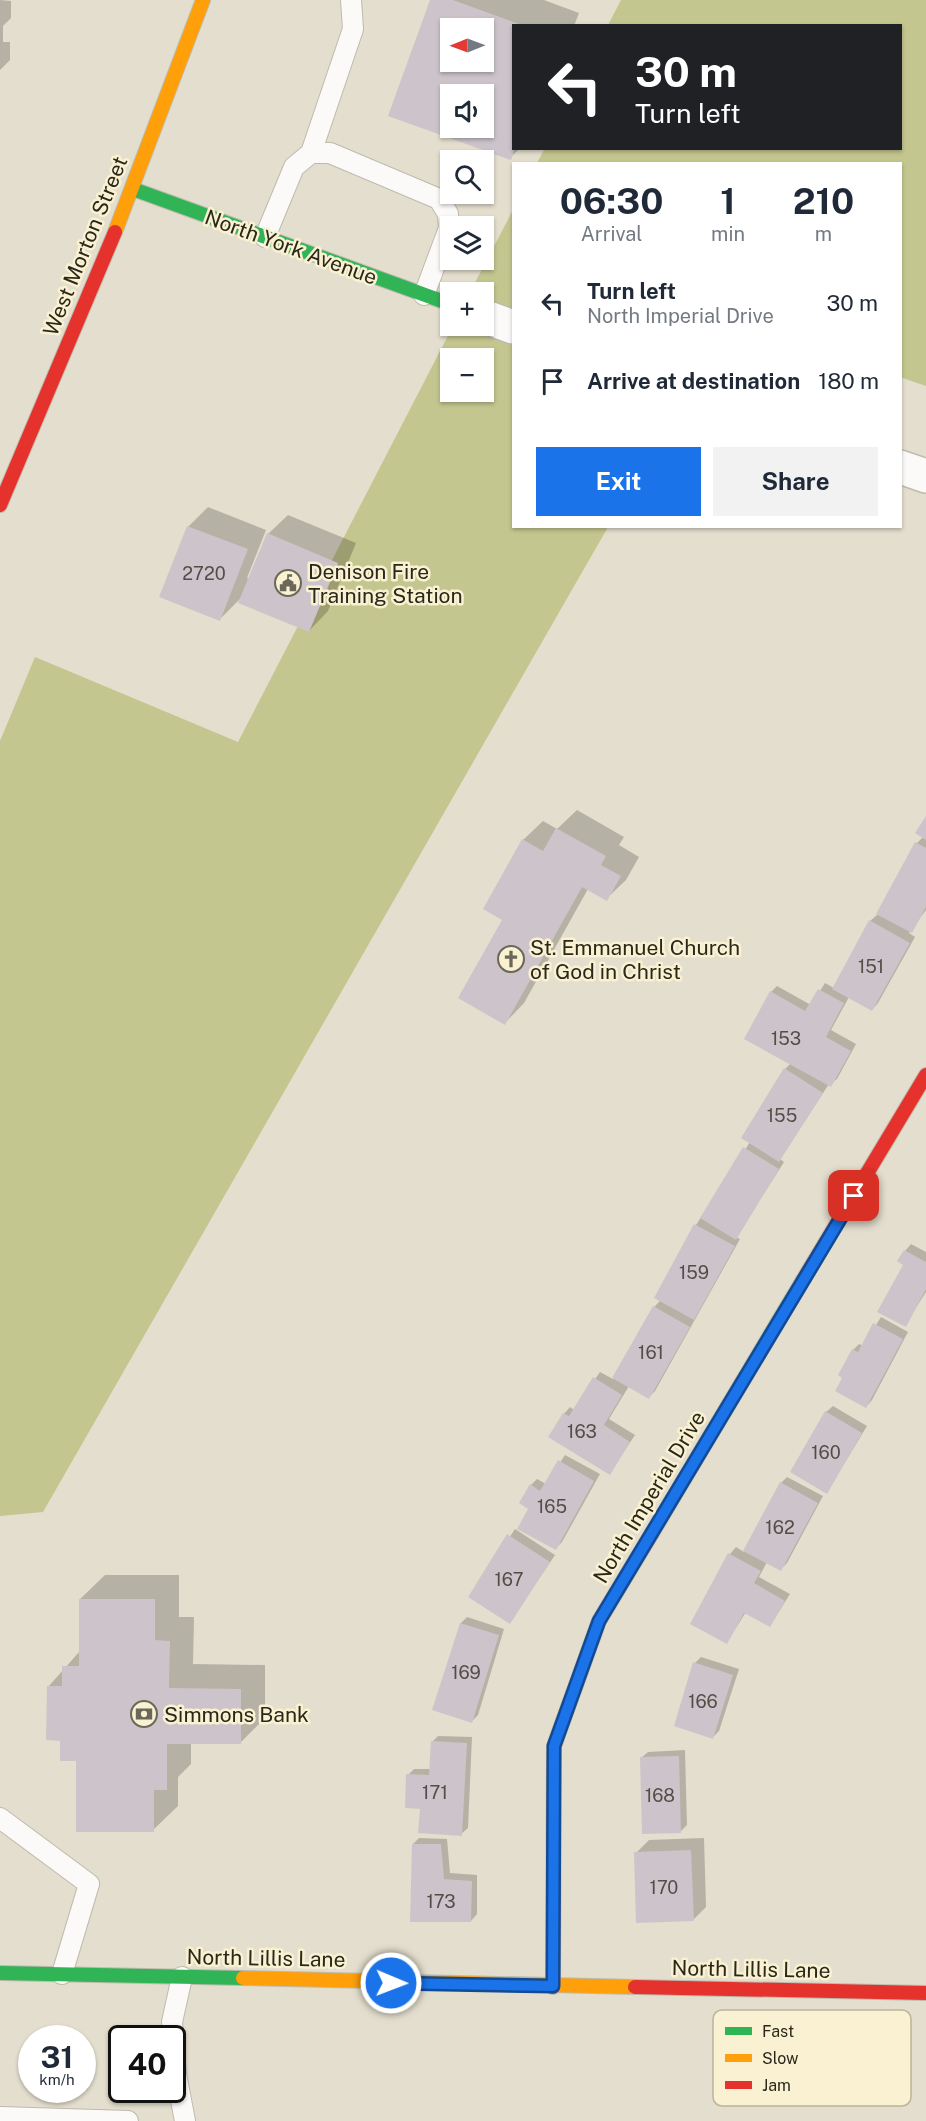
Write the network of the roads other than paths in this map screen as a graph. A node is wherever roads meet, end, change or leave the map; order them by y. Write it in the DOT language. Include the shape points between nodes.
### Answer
graph roads {
  1 [pos="203,0"];
  2 [pos="351,0"];
  3 [pos="311,153"];
  4 [pos="133,189"];
  5 [pos="265,237"];
  6 [pos="424,295"];
  7 [pos="440,301"];
  8 [pos="494,320"];
  9 [pos="512,327"];
  10 [pos="902,468"];
  11 [pos="926,476"];
  12 [pos="0,505"];
  13 [pos="926,1075"];
  14 [pos="0,1818"];
  15 [pos="0,1973"];
  16 [pos="62,1974"];
  17 [pos="182,1977"];
  18 [pos="553,1986"];
  19 [pos="926,1993"];
  20 [pos="0,2117"];
  21 [pos="128,2121"];
  22 [pos="185,2121"];
  1 -- 4 [label="street, West Morton Street"];
  2 -- 3 [label="lane" via="353,28"];
  3 -- 5 [label="lane" via="294,167"];
  3 -- 6 [label="lane" via="330,153 439,199 448,214 449,228"];
  4 -- 5 [label="street, North York Avenue"];
  4 -- 12 [label="street, West Morton Street"];
  5 -- 6 [label="street, North York Avenue"];
  6 -- 7 [label="street, North York Avenue"];
  8 -- 9 [label="street"];
  10 -- 11 [label="street"];
  13 -- 18 [label="street, North Imperial Drive" via="599,1621 554,1746"];
  14 -- 16 [label="lane" via="89,1884"];
  15 -- 16 [label="street, North Lillis Lane"];
  16 -- 17 [label="street, North Lillis Lane"];
  17 -- 18 [label="street, North Lillis Lane"];
  17 -- 22 [label="lane" via="172,2022"];
  18 -- 19 [label="street, North Lillis Lane"];
  20 -- 21 [label="lane"];
}
